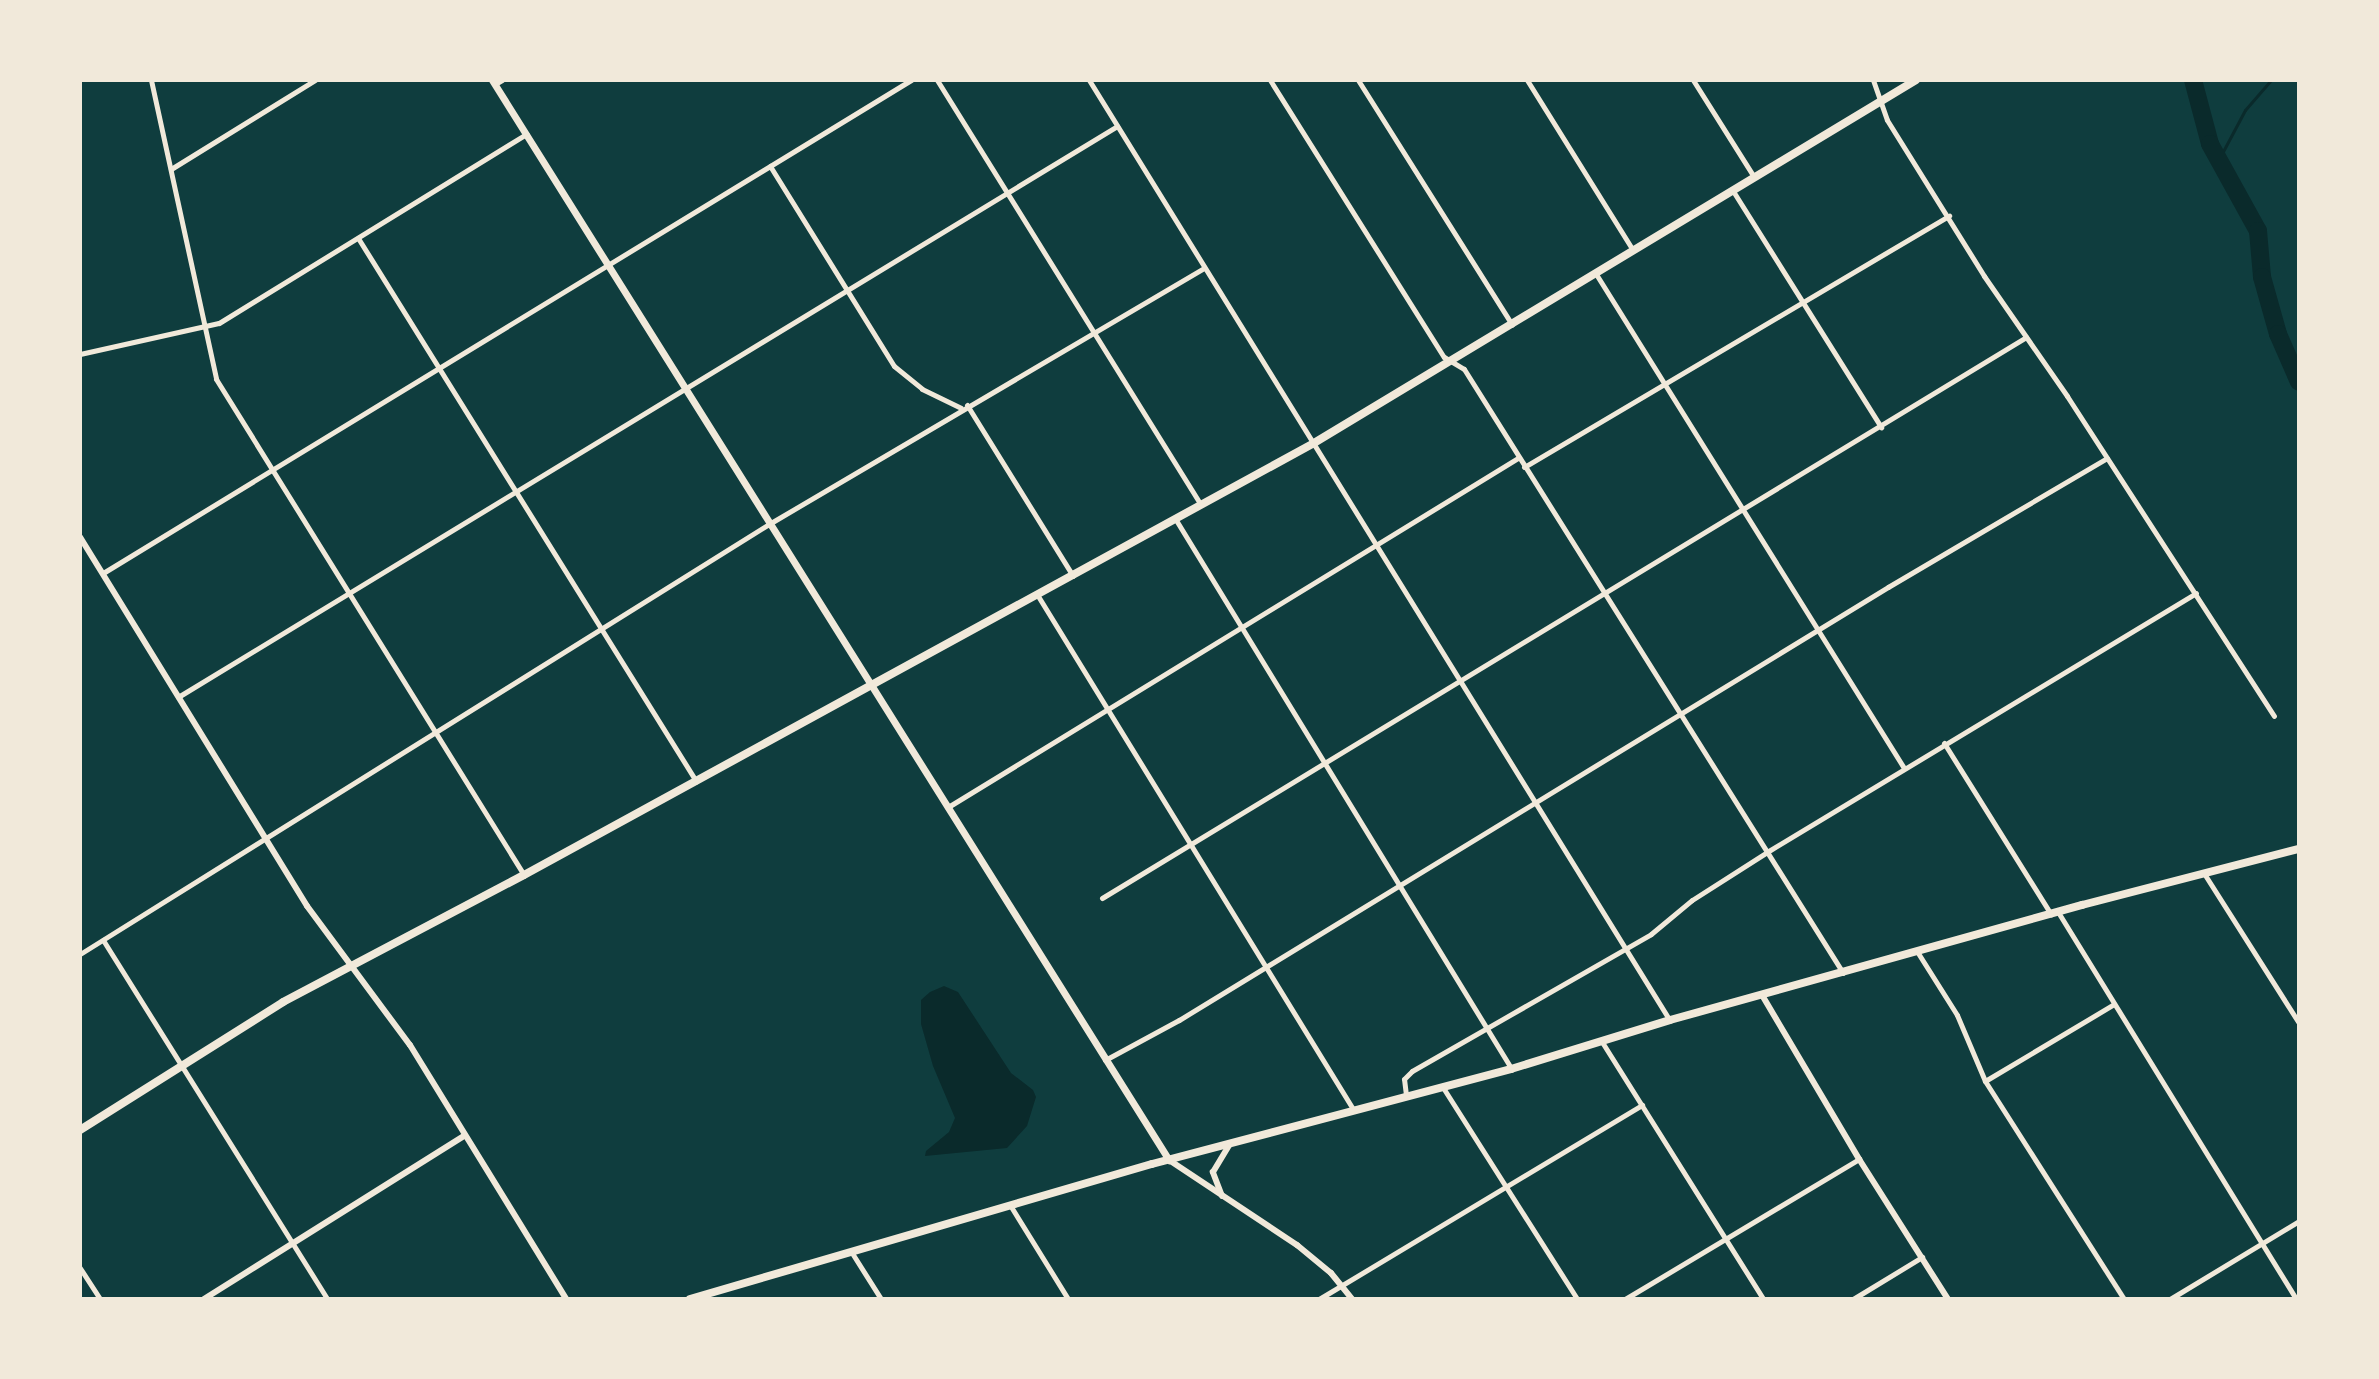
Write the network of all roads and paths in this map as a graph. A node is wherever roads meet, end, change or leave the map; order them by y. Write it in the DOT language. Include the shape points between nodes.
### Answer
graph roads {
  1 [pos="151,80"];
  2 [pos="315,80"];
  3 [pos="911,80"];
  4 [pos="937,80"];
  5 [pos="1089,80"];
  6 [pos="1270,80"];
  7 [pos="1358,80"];
  8 [pos="1527,80"];
  9 [pos="1693,80"];
  10 [pos="1873,80"];
  11 [pos="1916,80"];
  12 [pos="497,81"];
  13 [pos="1881,101"];
  14 [pos="1117,126"];
  15 [pos="527,133"];
  16 [pos="770,166"];
  17 [pos="171,169"];
  18 [pos="1754,178"];
  19 [pos="1007,191"];
  20 [pos="1733,191"];
  21 [pos="1949,216"];
  22 [pos="358,238"];
  23 [pos="1634,251"];
  24 [pos="607,265"];
  25 [pos="1204,268"];
  26 [pos="1596,274"];
  27 [pos="845,289"];
  28 [pos="1803,303"];
  29 [pos="1513,326"];
  30 [pos="205,328"];
  31 [pos="1093,332"];
  32 [pos="2026,337"];
  33 [pos="80,354"];
  34 [pos="1451,362"];
  35 [pos="440,369"];
  36 [pos="1666,386"];
  37 [pos="684,388"];
  38 [pos="964,407"];
  39 [pos="1881,427"];
  40 [pos="1314,443"];
  41 [pos="1518,458"];
  42 [pos="2107,458"];
  43 [pos="1524,467"];
  44 [pos="271,472"];
  45 [pos="517,493"];
  46 [pos="1202,506"];
  47 [pos="1743,510"];
  48 [pos="1176,520"];
  49 [pos="769,524"];
  50 [pos="80,537"];
  51 [pos="1377,545"];
  52 [pos="103,573"];
  53 [pos="1073,577"];
  54 [pos="2196,593"];
  55 [pos="1604,594"];
  56 [pos="348,596"];
  57 [pos="1038,596"];
  58 [pos="1241,627"];
  59 [pos="600,629"];
  60 [pos="1818,630"];
  61 [pos="1461,682"];
  62 [pos="872,685"];
  63 [pos="177,697"];
  64 [pos="1107,709"];
  65 [pos="1680,715"];
  66 [pos="2274,716"];
  67 [pos="434,733"];
  68 [pos="1944,743"];
  69 [pos="1325,764"];
  70 [pos="1904,768"];
  71 [pos="696,781"];
  72 [pos="1536,804"];
  73 [pos="947,807"];
  74 [pos="265,839"];
  75 [pos="1191,845"];
  76 [pos="2299,849"];
  77 [pos="1767,852"];
  78 [pos="524,875"];
  79 [pos="2205,875"];
  80 [pos="1400,886"];
  81 [pos="1102,898"];
  82 [pos="2054,913"];
  83 [pos="102,940"];
  84 [pos="1624,949"];
  85 [pos="1918,953"];
  86 [pos="80,954"];
  87 [pos="349,966"];
  88 [pos="1266,967"];
  89 [pos="1844,974"];
  90 [pos="1762,995"];
  91 [pos="2114,1004"];
  92 [pos="1670,1020"];
  93 [pos="2299,1023"];
  94 [pos="1486,1027"];
  95 [pos="1601,1041"];
  96 [pos="1105,1060"];
  97 [pos="182,1066"];
  98 [pos="1511,1069"];
  99 [pos="1985,1081"];
  100 [pos="1442,1085"];
  101 [pos="1406,1095"];
  102 [pos="1642,1105"];
  103 [pos="1353,1109"];
  104 [pos="80,1130"];
  105 [pos="464,1136"];
  106 [pos="1229,1145"];
  107 [pos="1859,1159"];
  108 [pos="1169,1160"];
  109 [pos="1507,1188"];
  110 [pos="1225,1198"];
  111 [pos="1010,1204"];
  112 [pos="2299,1221"];
  113 [pos="1725,1238"];
  114 [pos="293,1244"];
  115 [pos="2261,1244"];
  116 [pos="852,1253"];
  117 [pos="1922,1257"];
  118 [pos="80,1268"];
  119 [pos="1342,1285"];
  120 [pos="708,1297"];
  121 [pos="100,1299"];
  122 [pos="204,1299"];
  123 [pos="327,1299"];
  124 [pos="566,1299"];
  125 [pos="690,1299"];
  126 [pos="881,1299"];
  127 [pos="1068,1299"];
  128 [pos="1319,1299"];
  129 [pos="1352,1299"];
  130 [pos="1577,1299"];
  131 [pos="1625,1299"];
  132 [pos="1763,1299"];
  133 [pos="1853,1299"];
  134 [pos="1948,1299"];
  135 [pos="2124,1299"];
  136 [pos="2170,1299"];
  137 [pos="2296,1299"];
  1 -- 17 [label="street"];
  2 -- 17 [label="street"];
  3 -- 16 [label="street"];
  4 -- 19 [label="street"];
  5 -- 14 [label="street"];
  6 -- 34 [label="street"];
  7 -- 29 [label="street"];
  8 -- 23 [label="street"];
  9 -- 18 [label="street"];
  10 -- 13 [label="street"];
  11 -- 13 [label="highway"];
  12 -- 15 [label="main road"];
  13 -- 18 [label="highway"];
  13 -- 21 [label="street" via="1887,120"];
  14 -- 19 [label="street"];
  14 -- 25 [label="street"];
  15 -- 22 [label="street"];
  15 -- 24 [label="main road"];
  16 -- 24 [label="street"];
  16 -- 27 [label="street"];
  17 -- 30 [label="street"];
  18 -- 20 [label="highway"];
  19 -- 27 [label="street"];
  19 -- 31 [label="street"];
  20 -- 23 [label="highway"];
  20 -- 28 [label="street"];
  21 -- 28 [label="street"];
  21 -- 32 [label="street"];
  22 -- 30 [label="street"];
  22 -- 35 [label="street"];
  23 -- 26 [label="highway"];
  24 -- 35 [label="street"];
  24 -- 37 [label="main road"];
  25 -- 31 [label="street"];
  25 -- 40 [label="street"];
  26 -- 29 [label="highway"];
  26 -- 36 [label="street"];
  27 -- 37 [label="street"];
  27 -- 38 [label="street" via="894,366 922,389"];
  28 -- 36 [label="street"];
  28 -- 39 [label="street"];
  29 -- 34 [label="highway"];
  30 -- 33 [label="street"];
  30 -- 44 [label="street" via="216,379"];
  31 -- 38 [label="street"];
  31 -- 46 [label="street"];
  32 -- 39 [label="street"];
  32 -- 42 [label="street"];
  34 -- 40 [label="highway"];
  34 -- 41 [label="street" via="1464,369"];
  35 -- 44 [label="street"];
  35 -- 45 [label="street"];
  36 -- 43 [label="street"];
  36 -- 47 [label="street"];
  37 -- 45 [label="street"];
  37 -- 49 [label="main road"];
  38 -- 49 [label="street"];
  38 -- 53 [label="street"];
  39 -- 47 [label="street"];
  40 -- 46 [label="highway"];
  40 -- 51 [label="street"];
  41 -- 43 [label="street"];
  41 -- 51 [label="street"];
  42 -- 54 [label="street"];
  42 -- 60 [label="street"];
  43 -- 55 [label="street"];
  44 -- 52 [label="street"];
  44 -- 56 [label="street"];
  45 -- 56 [label="street"];
  45 -- 59 [label="street"];
  46 -- 48 [label="highway"];
  47 -- 55 [label="street"];
  47 -- 60 [label="street"];
  48 -- 53 [label="highway"];
  48 -- 58 [label="street"];
  49 -- 59 [label="street"];
  49 -- 62 [label="main road"];
  50 -- 52 [label="street"];
  51 -- 58 [label="street"];
  51 -- 61 [label="street"];
  52 -- 63 [label="street"];
  53 -- 57 [label="highway"];
  54 -- 66 [label="street"];
  54 -- 68 [label="street"];
  55 -- 61 [label="street"];
  55 -- 65 [label="street"];
  56 -- 63 [label="street"];
  56 -- 67 [label="street"];
  57 -- 62 [label="highway"];
  57 -- 64 [label="street"];
  58 -- 64 [label="street"];
  58 -- 69 [label="street"];
  59 -- 67 [label="street"];
  59 -- 71 [label="street"];
  60 -- 65 [label="street"];
  60 -- 70 [label="street"];
  61 -- 69 [label="street"];
  61 -- 72 [label="street"];
  62 -- 71 [label="highway"];
  62 -- 73 [label="main road"];
  63 -- 74 [label="street"];
  64 -- 73 [label="street"];
  64 -- 75 [label="street"];
  65 -- 72 [label="street"];
  65 -- 77 [label="street"];
  67 -- 74 [label="street"];
  67 -- 78 [label="street"];
  68 -- 70 [label="street"];
  68 -- 82 [label="street"];
  69 -- 75 [label="street"];
  69 -- 80 [label="street"];
  70 -- 77 [label="street"];
  71 -- 78 [label="highway"];
  72 -- 80 [label="street"];
  72 -- 84 [label="street"];
  73 -- 96 [label="main road"];
  74 -- 83 [label="street"];
  74 -- 87 [label="street"];
  75 -- 81 [label="street"];
  75 -- 88 [label="street"];
  76 -- 79 [label="highway"];
  77 -- 84 [label="street"];
  77 -- 89 [label="street"];
  78 -- 87 [label="highway"];
  79 -- 82 [label="highway"];
  79 -- 93 [label="street"];
  80 -- 88 [label="street"];
  80 -- 94 [label="street"];
  82 -- 85 [label="highway"];
  82 -- 91 [label="street"];
  83 -- 86 [label="street"];
  83 -- 97 [label="street"];
  84 -- 92 [label="street"];
  84 -- 94 [label="street"];
  85 -- 89 [label="highway"];
  85 -- 99 [label="street" via="1957,1015"];
  87 -- 97 [label="highway"];
  87 -- 105 [label="street" via="410,1045"];
  88 -- 96 [label="street"];
  88 -- 103 [label="street"];
  89 -- 90 [label="highway"];
  90 -- 92 [label="highway"];
  90 -- 107 [label="street"];
  91 -- 99 [label="street"];
  91 -- 115 [label="street"];
  92 -- 95 [label="highway"];
  94 -- 98 [label="street"];
  94 -- 101 [label="street" via="1408,1075 1403,1084"];
  95 -- 98 [label="highway"];
  95 -- 102 [label="street"];
  96 -- 108 [label="main road"];
  97 -- 104 [label="highway"];
  97 -- 114 [label="street"];
  98 -- 100 [label="highway"];
  99 -- 135 [label="street"];
  100 -- 101 [label="highway"];
  100 -- 109 [label="street"];
  101 -- 103 [label="highway"];
  102 -- 109 [label="street"];
  102 -- 113 [label="street"];
  103 -- 106 [label="highway"];
  105 -- 114 [label="street"];
  105 -- 124 [label="street"];
  106 -- 108 [label="highway"];
  106 -- 110 [label="street" via="1213,1172"];
  107 -- 113 [label="street"];
  107 -- 117 [label="street"];
  108 -- 110 [label="street"];
  108 -- 111 [label="highway"];
  109 -- 119 [label="street"];
  109 -- 130 [label="street"];
  110 -- 119 [label="street" via="1297,1245"];
  111 -- 116 [label="highway"];
  111 -- 127 [label="street"];
  112 -- 115 [label="street"];
  113 -- 131 [label="street"];
  113 -- 132 [label="street"];
  114 -- 122 [label="street"];
  114 -- 123 [label="street"];
  115 -- 136 [label="street"];
  115 -- 137 [label="street"];
  116 -- 120 [label="highway"];
  116 -- 126 [label="street"];
  117 -- 133 [label="street"];
  117 -- 134 [label="street"];
  118 -- 121 [label="street"];
  119 -- 128 [label="street"];
  119 -- 129 [label="street"];
  120 -- 125 [label="highway"];
}
